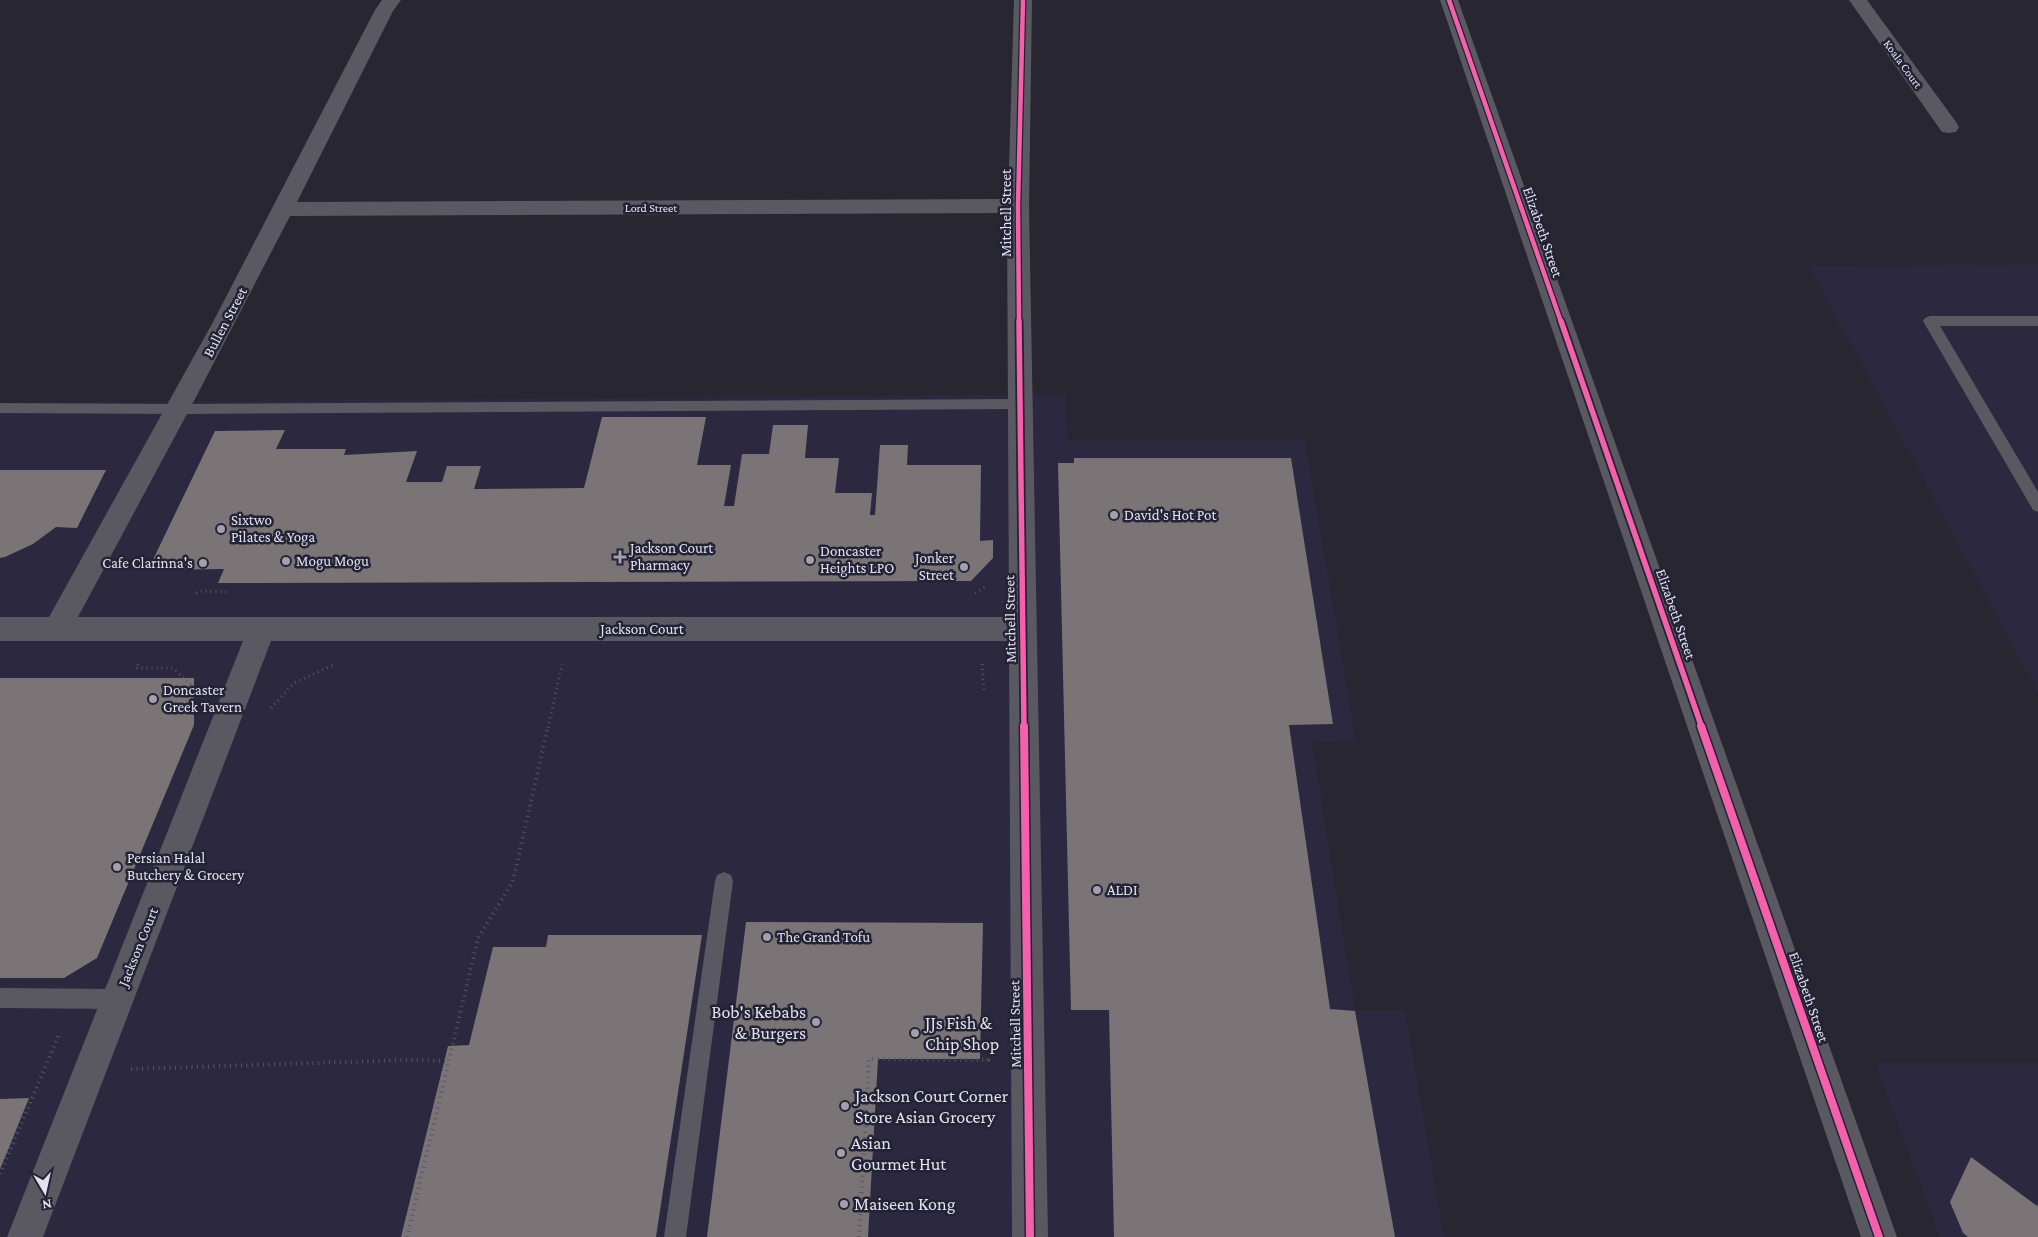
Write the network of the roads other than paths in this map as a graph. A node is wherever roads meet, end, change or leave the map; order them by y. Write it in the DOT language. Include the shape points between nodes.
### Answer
graph roads {
  1 [pos="1023,0"];
  2 [pos="1449,0"];
  3 [pos="1858,0"];
  4 [pos="388,3"];
  5 [pos="1949,127"];
  6 [pos="1018,206"];
  7 [pos="284,209"];
  8 [pos="2038,321"];
  9 [pos="1020,404"];
  10 [pos="0,408"];
  11 [pos="179,409"];
  12 [pos="2038,506"];
  13 [pos="0,628"];
  14 [pos="262,628"];
  15 [pos="57,629"];
  16 [pos="1022,629"];
  17 [pos="724,881"];
  18 [pos="0,998"];
  19 [pos="118,999"];
  20 [pos="25,1237"];
  21 [pos="675,1237"];
  22 [pos="1030,1237"];
  23 [pos="1879,1237"];
  1 -- 6 [label="street, Mitchell Street"];
  2 -- 23 [label="street, Elizabeth Street"];
  3 -- 5 [label="street, Koala Court"];
  4 -- 7 [label="street, Bullen Street"];
  6 -- 7 [label="street, Lord Street"];
  6 -- 9 [label="street, Mitchell Street"];
  7 -- 11 [label="street, Bullen Street"];
  8 -- 12 [label="lane" via="1930,321"];
  9 -- 11 [label="lane"];
  9 -- 16 [label="street, Mitchell Street"];
  10 -- 11 [label="lane"];
  11 -- 15 [label="street, Bullen Street"];
  13 -- 15 [label="street, Jackson Court"];
  14 -- 15 [label="street, Jackson Court"];
  14 -- 16 [label="street, Jackson Court"];
  14 -- 19 [label="street, Jackson Court"];
  16 -- 22 [label="street, Mitchell Street"];
  17 -- 21 [label="lane"];
  18 -- 19 [label="lane"];
  19 -- 20 [label="street, Jackson Court"];
}
